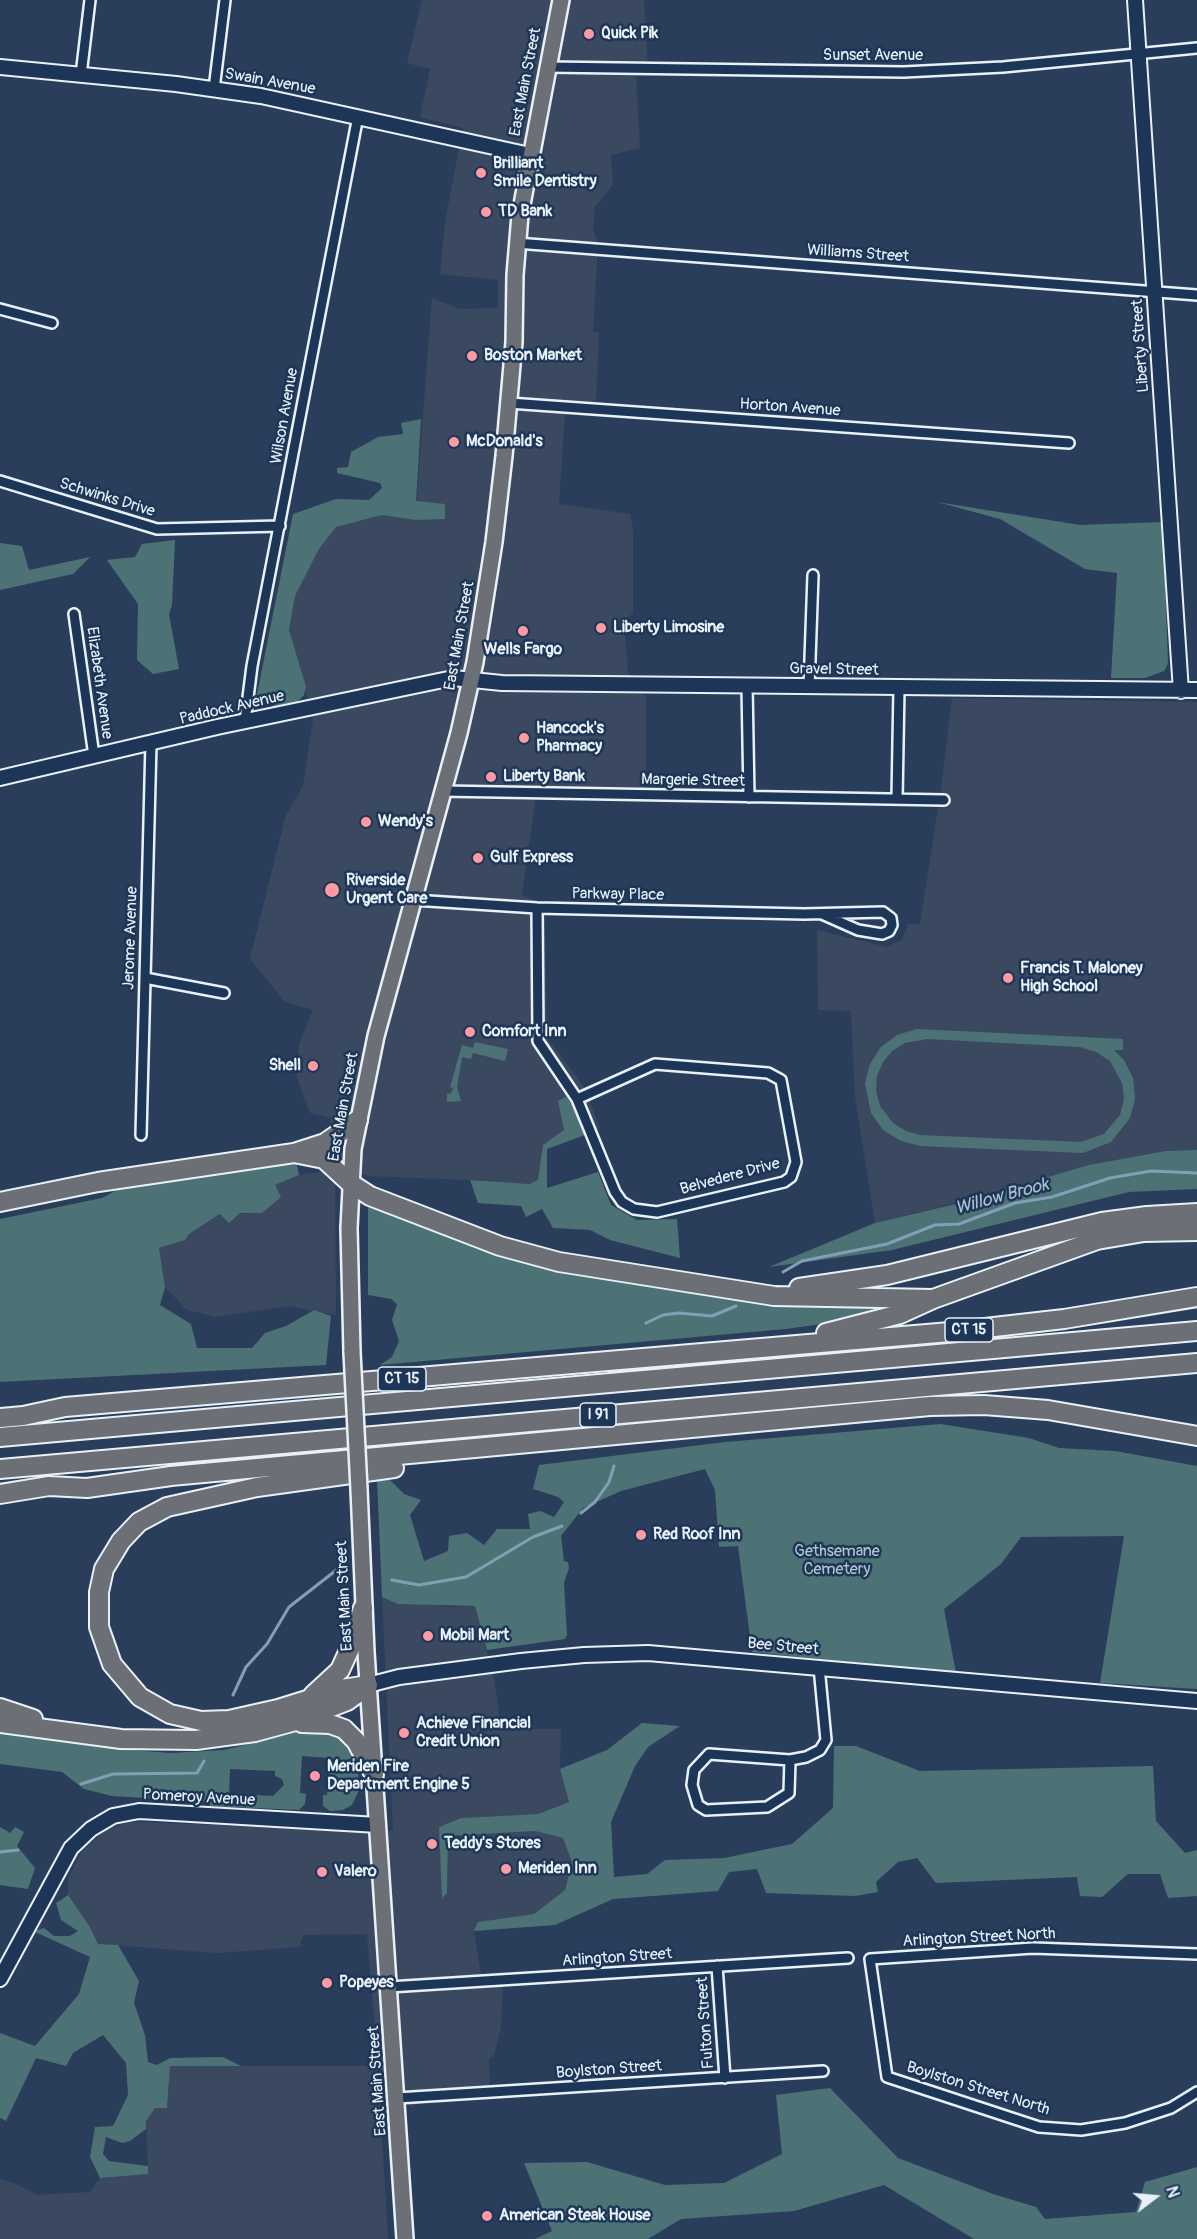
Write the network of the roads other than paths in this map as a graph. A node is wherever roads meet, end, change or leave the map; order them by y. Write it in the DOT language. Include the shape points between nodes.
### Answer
graph roads {
  1 [pos="90,0"];
  2 [pos="225,0"];
  3 [pos="561,0"];
  4 [pos="1136,0"];
  5 [pos="1197,48"];
  6 [pos="1138,53"];
  7 [pos="0,67"];
  8 [pos="547,67"];
  9 [pos="81,75"];
  10 [pos="214,89"];
  11 [pos="358,117"];
  12 [pos="530,155"];
  13 [pos="516,243"];
  14 [pos="1155,292"];
  15 [pos="1197,295"];
  16 [pos="0,309"];
  17 [pos="52,323"];
  18 [pos="509,403"];
  19 [pos="1069,442"];
  20 [pos="0,482"];
  21 [pos="280,526"];
  22 [pos="813,575"];
  23 [pos="74,614"];
  24 [pos="471,679"];
  25 [pos="747,686"];
  26 [pos="809,687"];
  27 [pos="899,688"];
  28 [pos="1197,690"];
  29 [pos="1181,691"];
  30 [pos="245,721"];
  31 [pos="152,742"];
  32 [pos="94,756"];
  33 [pos="0,778"];
  34 [pos="443,791"];
  35 [pos="749,797"];
  36 [pos="897,799"];
  37 [pos="944,800"];
  38 [pos="413,900"];
  39 [pos="537,908"];
  40 [pos="822,914"];
  41 [pos="145,978"];
  42 [pos="224,993"];
  43 [pos="577,1100"];
  44 [pos="358,1120"];
  45 [pos="141,1135"];
  46 [pos="294,1153"];
  47 [pos="350,1183"];
  48 [pos="0,1202"];
  49 [pos="1197,1213"];
  50 [pos="1197,1231"];
  51 [pos="763,1293"];
  52 [pos="1197,1297"];
  53 [pos="933,1299"];
  54 [pos="1197,1331"];
  55 [pos="739,1349"];
  56 [pos="1197,1363"];
  57 [pos="64,1407"];
  58 [pos="0,1409"];
  59 [pos="1048,1410"];
  60 [pos="0,1418"];
  61 [pos="1197,1436"];
  62 [pos="0,1437"];
  63 [pos="1197,1448"];
  64 [pos="428,1453"];
  65 [pos="0,1468"];
  66 [pos="87,1488"];
  67 [pos="0,1494"];
  68 [pos="0,1504"];
  69 [pos="363,1608"];
  70 [pos="819,1667"];
  71 [pos="368,1685"];
  72 [pos="304,1701"];
  73 [pos="1197,1701"];
  74 [pos="0,1708"];
  75 [pos="0,1723"];
  76 [pos="286,1724"];
  77 [pos="78,1733"];
  78 [pos="790,1760"];
  79 [pos="374,1774"];
  80 [pos="378,1825"];
  81 [pos="1197,1954"];
  82 [pos="848,1958"];
  83 [pos="717,1966"];
  84 [pos="0,1979"];
  85 [pos="389,1987"];
  86 [pos="823,2071"];
  87 [pos="886,2077"];
  88 [pos="726,2078"];
  89 [pos="1197,2092"];
  90 [pos="397,2098"];
  91 [pos="405,2239"];
  1 -- 9 [label="street"];
  2 -- 10 [label="street"];
  3 -- 8 [label="main road, East Main Street"];
  4 -- 6 [label="main road, Liberty Street"];
  5 -- 6 [label="street, Sunset Avenue"];
  6 -- 8 [label="street, Sunset Avenue" via="1003,67 904,72"];
  6 -- 14 [label="main road, Liberty Street"];
  7 -- 9 [label="main road, Swain Avenue"];
  8 -- 12 [label="main road, East Main Street"];
  9 -- 10 [label="main road, Swain Avenue"];
  10 -- 11 [label="main road, Swain Avenue"];
  11 -- 12 [label="main road, Swain Avenue"];
  11 -- 21 [label="street, Wilson Avenue"];
  12 -- 13 [label="main road, East Main Street"];
  13 -- 14 [label="street, Williams Street"];
  13 -- 18 [label="main road, East Main Street"];
  14 -- 15 [label="street, Williams Street"];
  14 -- 29 [label="main road, Liberty Street"];
  16 -- 17 [label="street"];
  18 -- 19 [label="street, Horton Avenue"];
  18 -- 24 [label="main road, East Main Street" via="494,542"];
  20 -- 21 [label="street, Schwinks Drive" via="157,529"];
  21 -- 30 [label="street, Wilson Avenue"];
  22 -- 26 [label="street"];
  23 -- 32 [label="street, Elizabeth Avenue"];
  24 -- 25 [label="main road, Gravel Street" via="502,683"];
  24 -- 30 [label="main road, Paddock Avenue" via="446,678"];
  24 -- 34 [label="main road, East Main Street"];
  25 -- 26 [label="main road, Gravel Street"];
  25 -- 35 [label="street"];
  26 -- 27 [label="main road, Gravel Street"];
  27 -- 29 [label="main road, Gravel Street"];
  27 -- 36 [label="street"];
  28 -- 29 [label="main road, Gravel Street"];
  30 -- 31 [label="main road, Paddock Avenue"];
  31 -- 32 [label="main road, Paddock Avenue"];
  31 -- 41 [label="street, Jerome Avenue"];
  32 -- 33 [label="main road, Paddock Avenue"];
  34 -- 35 [label="street, Margerie Street"];
  34 -- 38 [label="main road, East Main Street"];
  35 -- 36 [label="street, Margerie Street"];
  36 -- 37 [label="street, Margerie Street"];
  38 -- 39 [label="street, Parkway Place"];
  38 -- 44 [label="main road, East Main Street"];
  39 -- 40 [label="street, Parkway Place"];
  39 -- 43 [label="street, Belvedere Drive" via="538,1041"];
  40 -- 40 [label="street, Parkway Place" via="883,912 891,918 892,925 882,934 858,930"];
  41 -- 42 [label="street"];
  41 -- 45 [label="street, Jerome Avenue"];
  43 -- 43 [label="street, Belvedere Drive" via="615,1192 633,1209 657,1212 784,1182 795,1170 784,1087 775,1075 655,1064"];
  44 -- 46 [label="highway" via="325,1143"];
  44 -- 47 [label="main road, East Main Street"];
  46 -- 47 [label="highway" via="324,1159"];
  46 -- 48 [label="highway" via="98,1182"];
  47 -- 51 [label="highway" via="370,1196 513,1250 636,1275"];
  47 -- 69 [label="main road, East Main Street, bridge" via="351,1352"];
  49 -- 51 [label="highway" via="1113,1220 878,1277"];
  50 -- 53 [label="highway" via="1144,1232 1097,1240"];
  51 -- 53 [label="highway" via="807,1298"];
  52 -- 55 [label="highway, CT 15" via="1006,1326"];
  53 -- 55 [label="highway" via="860,1326 763,1341"];
  54 -- 62 [label="highway, I 91"];
  55 -- 57 [label="highway, CT 15"];
  56 -- 65 [label="highway, I 91"];
  57 -- 58 [label="highway, CT 15"];
  57 -- 60 [label="highway"];
  59 -- 61 [label="highway"];
  59 -- 63 [label="highway" via="1091,1426"];
  59 -- 64 [label="highway" via="984,1405 918,1407"];
  64 -- 66 [label="highway" via="171,1476"];
  64 -- 72 [label="highway" via="397,1467 257,1487 172,1505 132,1528 107,1563 98,1599 102,1641 117,1672 146,1702 176,1716 210,1721 252,1716"];
  66 -- 67 [label="highway" via="57,1485"];
  66 -- 68 [label="highway"];
  69 -- 71 [label="main road, East Main Street"];
  69 -- 72 [label="highway" via="339,1670"];
  70 -- 71 [label="main road, Bee Street" via="606,1653 451,1670"];
  70 -- 73 [label="main road, Bee Street"];
  70 -- 78 [label="street" via="826,1740 820,1750"];
  71 -- 72 [label="highway"];
  71 -- 76 [label="highway" via="347,1701"];
  71 -- 79 [label="main road, East Main Street"];
  74 -- 77 [label="highway"];
  75 -- 77 [label="highway"];
  76 -- 77 [label="highway" via="179,1741"];
  76 -- 79 [label="highway" via="324,1723 344,1729 356,1741"];
  78 -- 78 [label="street" via="709,1754 694,1770 692,1785 698,1805 706,1810 767,1807 789,1793"];
  79 -- 80 [label="main road, East Main Street"];
  80 -- 84 [label="main road, Pomeroy Avenue" via="148,1811 114,1816 91,1829 71,1848"];
  80 -- 85 [label="main road, East Main Street"];
  81 -- 87 [label="street, Arlington Street North" via="1033,1948 870,1959"];
  82 -- 83 [label="street, Arlington Street"];
  83 -- 85 [label="street, Arlington Street"];
  83 -- 88 [label="street, Fulton Street"];
  85 -- 90 [label="main road, East Main Street"];
  86 -- 88 [label="street, Boylston Street"];
  87 -- 89 [label="street, Boylston Street North" via="1039,2127 1081,2130 1125,2123 1170,2108"];
  88 -- 90 [label="street, Boylston Street"];
  90 -- 91 [label="main road, East Main Street"];
}
